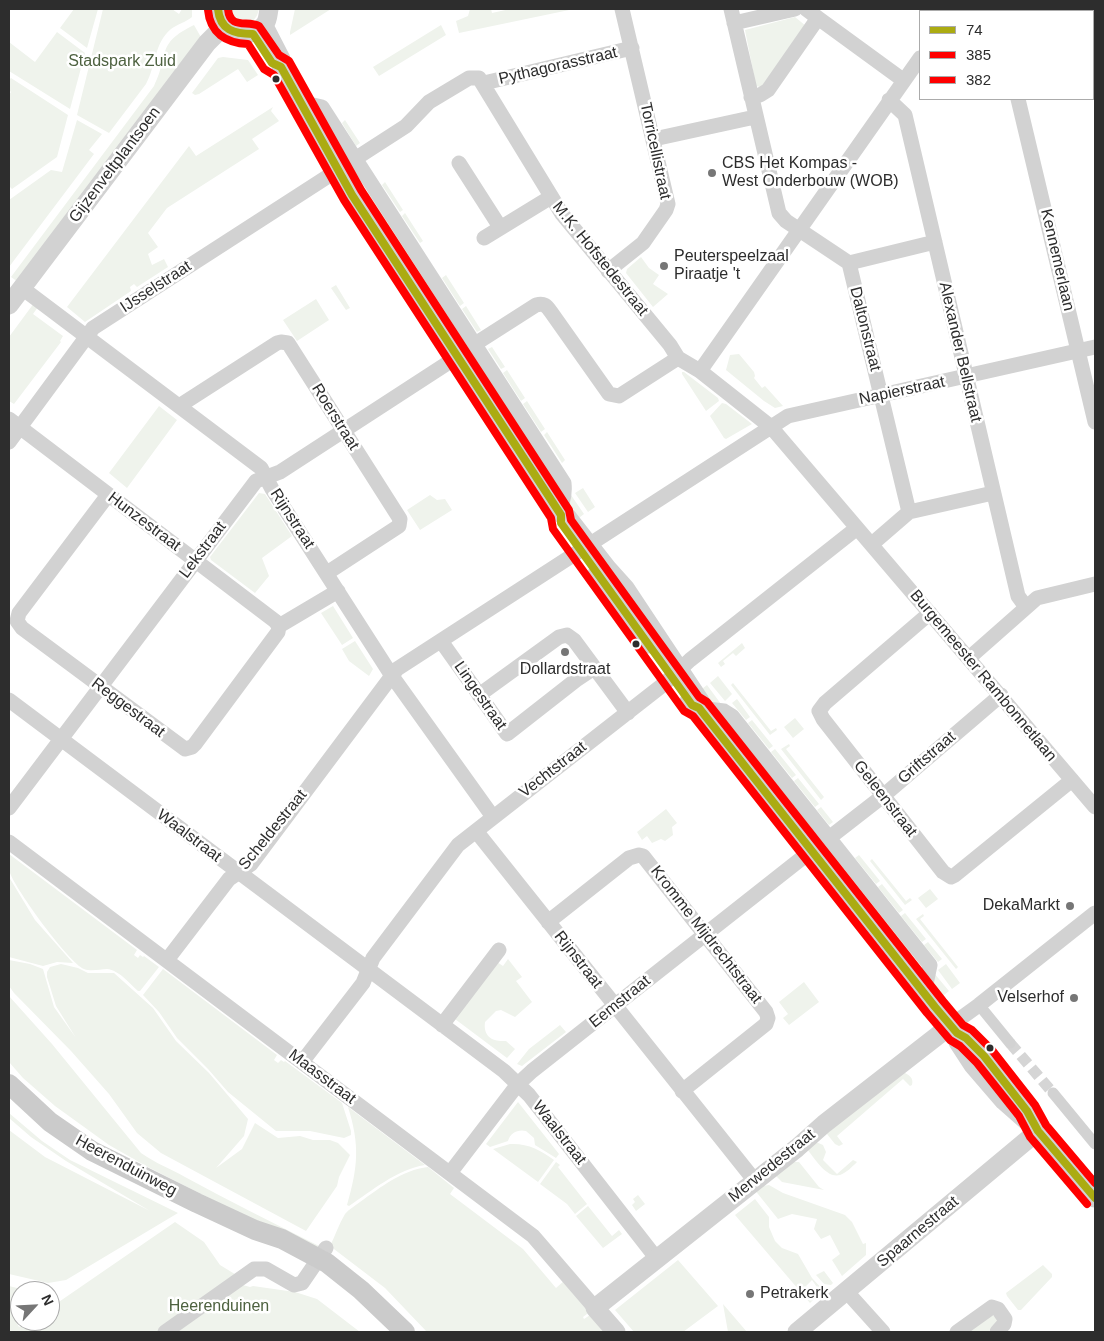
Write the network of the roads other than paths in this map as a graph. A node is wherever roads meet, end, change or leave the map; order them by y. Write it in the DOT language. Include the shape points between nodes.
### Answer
graph roads {
  1 [pos="218,9"];
  2 [pos="622,9"];
  3 [pos="795,9"];
  4 [pos="812,13"];
  5 [pos="732,16"];
  6 [pos="262,23"];
  7 [pos="223,27"];
  8 [pos="632,48"];
  9 [pos="919,59"];
  10 [pos="904,80"];
  11 [pos="484,83"];
  12 [pos="751,97"];
  13 [pos="889,100"];
  14 [pos="1018,100"];
  15 [pos="300,102"];
  16 [pos="755,116"];
  17 [pos="654,139"];
  18 [pos="355,159"];
  19 [pos="459,163"];
  20 [pos="337,170"];
  21 [pos="551,197"];
  22 [pos="500,228"];
  23 [pos="798,229"];
  24 [pos="484,238"];
  25 [pos="935,242"];
  26 [pos="849,263"];
  27 [pos="608,271"];
  28 [pos="22,288"];
  29 [pos="9,305"];
  30 [pos="86,337"];
  31 [pos="475,344"];
  32 [pos="1095,347"];
  33 [pos="1078,351"];
  34 [pos="456,357"];
  35 [pos="678,358"];
  36 [pos="700,372"];
  37 [pos="966,377"];
  38 [pos="881,396"];
  39 [pos="179,406"];
  40 [pos="1095,422"];
  41 [pos="14,424"];
  42 [pos="771,427"];
  43 [pos="343,430"];
  44 [pos="9,442"];
  45 [pos="266,477"];
  46 [pos="993,492"];
  47 [pos="108,495"];
  48 [pos="909,512"];
  49 [pos="559,513"];
  50 [pos="857,528"];
  51 [pos="872,544"];
  52 [pos="584,548"];
  53 [pos="196,561"];
  54 [pos="326,573"];
  55 [pos="1095,584"];
  56 [pos="338,590"];
  57 [pos="1026,607"];
  58 [pos="930,613"];
  59 [pos="279,626"];
  60 [pos="441,641"];
  61 [pos="969,658"];
  62 [pos="594,668"];
  63 [pos="676,674"];
  64 [pos="392,676"];
  65 [pos="100,687"];
  66 [pos="479,695"];
  67 [pos="1000,695"];
  68 [pos="9,700"];
  69 [pos="701,710"];
  70 [pos="628,713"];
  71 [pos="61,740"];
  72 [pos="1072,780"];
  73 [pos="883,796"];
  74 [pos="1095,807"];
  75 [pos="9,808"];
  76 [pos="493,817"];
  77 [pos="476,831"];
  78 [pos="830,838"];
  79 [pos="9,842"];
  80 [pos="811,851"];
  81 [pos="239,873"];
  82 [pos="1095,913"];
  83 [pos="548,922"];
  84 [pos="704,934"];
  85 [pos="499,950"];
  86 [pos="167,960"];
  87 [pos="369,970"];
  88 [pos="924,994"];
  89 [pos="979,1005"];
  90 [pos="614,1006"];
  91 [pos="442,1025"];
  92 [pos="953,1029"];
  93 [pos="1010,1043"];
  94 [pos="302,1062"];
  95 [pos="9,1084"];
  96 [pos="518,1084"];
  97 [pos="682,1091"];
  98 [pos="1052,1093"];
  99 [pos="1038,1131"];
  100 [pos="1095,1144"];
  101 [pos="450,1173"];
  102 [pos="755,1181"];
  103 [pos="1095,1198"];
  104 [pos="319,1259"];
  105 [pos="657,1259"];
  106 [pos="848,1292"];
  107 [pos="595,1308"];
  108 [pos="165,1332"];
  109 [pos="405,1332"];
  110 [pos="616,1332"];
  111 [pos="797,1332"];
  112 [pos="883,1332"];
  113 [pos="957,1332"];
  114 [pos="997,1332"];
  1 -- 7 [label="street"];
  2 -- 8 [label="street, Torricellistraat"];
  3 -- 5 [label="street"];
  4 -- 10 [label="street"];
  4 -- 12 [label="street" via="768,90"];
  5 -- 12 [label="street"];
  6 -- 7 [label="street" via="232,32"];
  6 -- 15 [label="street" via="272,63 281,67"];
  7 -- 28 [label="street, Gijzenveltplantsoen" via="207,43"];
  8 -- 11 [label="street, Pythagorasstraat"];
  8 -- 17 [label="street, Torricellistraat"];
  9 -- 10 [label="street"];
  10 -- 13 [label="street"];
  11 -- 18 [label="street, Pythagorasstraat" via="479,78 469,78 429,102 406,126"];
  11 -- 21 [label="street, M.K. Hofstedestraat"];
  12 -- 16 [label="street"];
  13 -- 23 [label="street"];
  13 -- 25 [label="street, Alexander Bellstraat" via="905,115"];
  14 -- 33 [label="street, Kennemerlaan"];
  15 -- 18 [label="street" via="322,107"];
  15 -- 20 [label="street"];
  16 -- 17 [label="street"];
  16 -- 23 [label="street" via="778,213"];
  17 -- 27 [label="street, Torricellistraat" via="668,204 666,210 643,243"];
  18 -- 20 [label="street, IJsselstraat"];
  18 -- 31 [label="street"];
  19 -- 22 [label="street"];
  20 -- 30 [label="street, IJsselstraat" via="93,328"];
  20 -- 34 [label="street"];
  21 -- 22 [label="street"];
  21 -- 27 [label="street, M.K. Hofstedestraat"];
  22 -- 24 [label="street"];
  23 -- 26 [label="street"];
  23 -- 36 [label="street"];
  25 -- 26 [label="street"];
  25 -- 37 [label="street, Alexander Bellstraat"];
  26 -- 38 [label="street, Daltonstraat"];
  27 -- 35 [label="street, M.K. Hofstedestraat"];
  28 -- 29 [label="street, Gijzenveltplantsoen"];
  28 -- 30 [label="street, Rijnstraat"];
  30 -- 39 [label="street, Rijnstraat"];
  30 -- 41 [label="street, IJsselstraat"];
  31 -- 35 [label="street" via="541,303 546,305 605,390 614,396 619,396"];
  31 -- 49 [label="street" via="564,483"];
  32 -- 33 [label="street, Napierstraat"];
  33 -- 37 [label="street, Napierstraat"];
  33 -- 40 [label="street, Kennemerlaan"];
  34 -- 43 [label="street, Lekstraat"];
  34 -- 49 [label="street"];
  35 -- 36 [label="street, M.K. Hofstedestraat"];
  36 -- 42 [label="street, M.K. Hofstedestraat"];
  37 -- 38 [label="street, Napierstraat"];
  37 -- 46 [label="street, Alexander Bellstraat"];
  38 -- 42 [label="street, Napierstraat" via="788,416"];
  38 -- 48 [label="street, Daltonstraat"];
  39 -- 43 [label="street, Roerstraat" via="277,343 284,342 288,343"];
  39 -- 45 [label="street, Rijnstraat" via="261,468"];
  41 -- 44 [label="street, IJsselstraat"];
  41 -- 47 [label="street, Hunzestraat"];
  42 -- 50 [label="street"];
  42 -- 52 [label="street, Scheldestraat"];
  43 -- 45 [label="street, Lekstraat" via="280,472"];
  43 -- 54 [label="street, Roerstraat" via="400,520 399,526"];
  45 -- 53 [label="street, Lekstraat" via="256,481"];
  45 -- 54 [label="street, Rijnstraat"];
  46 -- 48 [label="street"];
  46 -- 57 [label="street, Alexander Bellstraat" via="1018,596"];
  47 -- 53 [label="street, Hunzestraat"];
  47 -- 65 [label="street, Reggestraat" via="19,613 17,621"];
  48 -- 51 [label="street"];
  49 -- 52 [label="street" via="561,523"];
  50 -- 51 [label="street, Burgemeester Rambonnetlaan"];
  50 -- 63 [label="street, Vechtstraat"];
  51 -- 58 [label="street, Burgemeester Rambonnetlaan"];
  52 -- 60 [label="street, Scheldestraat"];
  52 -- 63 [label="street"];
  53 -- 59 [label="street, Hunzestraat"];
  53 -- 65 [label="street, Lekstraat"];
  54 -- 56 [label="street, Rijnstraat"];
  55 -- 57 [label="street" via="1038,598"];
  56 -- 59 [label="street, Reggestraat"];
  56 -- 64 [label="street, Rijnstraat"];
  57 -- 61 [label="street"];
  58 -- 61 [label="street, Burgemeester Rambonnetlaan"];
  58 -- 73 [label="street, Geleenstraat" via="819,710 823,720"];
  59 -- 65 [label="street, Reggestraat" via="278,632 189,749 180,748"];
  60 -- 64 [label="street, Scheldestraat"];
  60 -- 66 [label="street, Lingestraat"];
  61 -- 67 [label="street, Burgemeester Rambonnetlaan"];
  62 -- 66 [label="street" via="571,637 563,636"];
  62 -- 66 [label="street, Lingestraat" via="507,734"];
  62 -- 70 [label="street"];
  63 -- 69 [label="street" via="692,705"];
  63 -- 70 [label="street, Vechtstraat"];
  64 -- 76 [label="street, Rijnstraat"];
  64 -- 81 [label="street, Scheldestraat" via="251,864"];
  65 -- 71 [label="street, Lekstraat"];
  67 -- 72 [label="street, Burgemeester Rambonnetlaan"];
  67 -- 73 [label="street, Griftstraat"];
  68 -- 71 [label="street, Waalstraat"];
  69 -- 78 [label="street" via="724,711 732,716"];
  69 -- 80 [label="street"];
  70 -- 76 [label="street, Vechtstraat"];
  71 -- 75 [label="street, Lekstraat"];
  71 -- 81 [label="street, Waalstraat"];
  72 -- 73 [label="street, Geleenstraat" via="951,877 943,872"];
  72 -- 74 [label="street, Burgemeester Rambonnetlaan"];
  73 -- 78 [label="street, Griftstraat"];
  76 -- 77 [label="street, Vechtstraat"];
  77 -- 83 [label="street, Rijnstraat"];
  77 -- 87 [label="street, Vechtstraat" via="458,845 373,958"];
  78 -- 88 [label="street" via="930,965"];
  79 -- 86 [label="street, Maasstraat"];
  80 -- 84 [label="street, Eemstraat"];
  80 -- 88 [label="street"];
  81 -- 86 [label="street, Scheldestraat" via="229,879"];
  81 -- 87 [label="street, Waalstraat"];
  82 -- 89 [label="street"];
  83 -- 84 [label="street, Kromme Mijdrechtstraat" via="629,858 639,855"];
  83 -- 90 [label="street, Rijnstraat"];
  84 -- 90 [label="street, Eemstraat"];
  84 -- 97 [label="street, Kromme Mijdrechtstraat" via="768,1018 766,1024"];
  85 -- 91 [label="street"];
  86 -- 94 [label="street, Maasstraat"];
  87 -- 91 [label="street, Waalstraat"];
  87 -- 94 [label="street, Vechtstraat" via="363,983"];
  88 -- 92 [label="street"];
  89 -- 92 [label="street"];
  89 -- 93 [label="street"];
  90 -- 96 [label="street, Eemstraat"];
  90 -- 97 [label="street, Rijnstraat"];
  91 -- 96 [label="street, Waalstraat"];
  92 -- 99 [label="street" via="972,1044 1008,1085"];
  92 -- 102 [label="street, Merwedestraat" via="824,1124"];
  94 -- 101 [label="street, Maasstraat"];
  95 -- 104 [label="main road, Heerenduinweg" via="50,1122 92,1151 255,1230 267,1240"];
  96 -- 101 [label="street, Eemstraat"];
  96 -- 105 [label="street, Waalstraat"];
  97 -- 102 [label="street, Rijnstraat"];
  98 -- 100 [label="street"];
  99 -- 103 [label="street"];
  99 -- 106 [label="street, Spaarnestraat"];
  101 -- 107 [label="street, Maasstraat" via="533,1236"];
  102 -- 105 [label="street, Merwedestraat"];
  104 -- 108 [label="street" via="302,1283 294,1285 266,1269 254,1269"];
  104 -- 109 [label="main road, Heerenduinweg" via="357,1296 372,1302"];
  105 -- 107 [label="street, Merwedestraat"];
  106 -- 111 [label="street, Spaarnestraat"];
  106 -- 112 [label="street"];
  107 -- 110 [label="street, Maasstraat"];
  113 -- 114 [label="street" via="992,1307 998,1309 1005,1319"];
}
